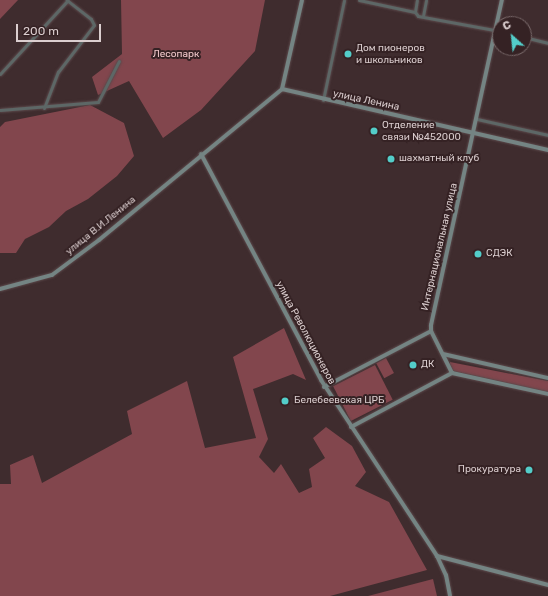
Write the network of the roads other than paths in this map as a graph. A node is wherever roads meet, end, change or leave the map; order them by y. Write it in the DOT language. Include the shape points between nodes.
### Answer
graph roads {
  1 [pos="68,0"];
  2 [pos="302,0"];
  3 [pos="344,0"];
  4 [pos="359,0"];
  5 [pos="418,0"];
  6 [pos="426,0"];
  7 [pos="502,0"];
  8 [pos="415,12"];
  9 [pos="423,16"];
  10 [pos="500,16"];
  11 [pos="492,29"];
  12 [pos="532,39"];
  13 [pos="548,43"];
  14 [pos="492,55"];
  15 [pos="119,61"];
  16 [pos="0,74"];
  17 [pos="282,89"];
  18 [pos="323,100"];
  19 [pos="44,108"];
  20 [pos="0,110"];
  21 [pos="477,119"];
  22 [pos="474,133"];
  23 [pos="548,135"];
  24 [pos="548,150"];
  25 [pos="201,154"];
  26 [pos="0,289"];
  27 [pos="431,331"];
  28 [pos="442,354"];
  29 [pos="452,373"];
  30 [pos="548,378"];
  31 [pos="324,387"];
  32 [pos="548,394"];
  33 [pos="351,427"];
  34 [pos="437,556"];
  35 [pos="548,585"];
  36 [pos="450,596"];
  1 -- 16 [label="street"];
  1 -- 19 [label="street" via="91,19 94,25 58,72"];
  2 -- 17 [label="main road"];
  3 -- 18 [label="street"];
  4 -- 8 [label="street"];
  5 -- 8 [label="street"];
  6 -- 9 [label="street"];
  7 -- 10 [label="main road, Интернациональная улица"];
  8 -- 9 [label="street"];
  9 -- 11 [label="street"];
  12 -- 13 [label="street"];
  14 -- 21 [label="main road, Интернациональная улица"];
  15 -- 19 [label="street" via="98,102"];
  17 -- 18 [label="main road, улица Ленина"];
  17 -- 25 [label="main road"];
  18 -- 22 [label="main road, улица Ленина"];
  19 -- 20 [label="street"];
  21 -- 22 [label="main road, Интернациональная улица"];
  21 -- 23 [label="street"];
  22 -- 24 [label="main road, улица Ленина"];
  22 -- 27 [label="main road, Интернациональная улица"];
  25 -- 26 [label="main road, улица В.И.Ленина" via="98,240 52,274"];
  25 -- 31 [label="main road, улица Революционеров"];
  27 -- 28 [label="main road"];
  27 -- 31 [label="main road"];
  28 -- 29 [label="main road"];
  28 -- 30 [label="main road"];
  29 -- 32 [label="main road"];
  29 -- 33 [label="main road"];
  31 -- 33 [label="main road, улица Революционеров"];
  33 -- 34 [label="main road, улица Революционеров"];
  34 -- 35 [label="main road"];
  34 -- 36 [label="main road, улица Революционеров" via="446,575"];
}
